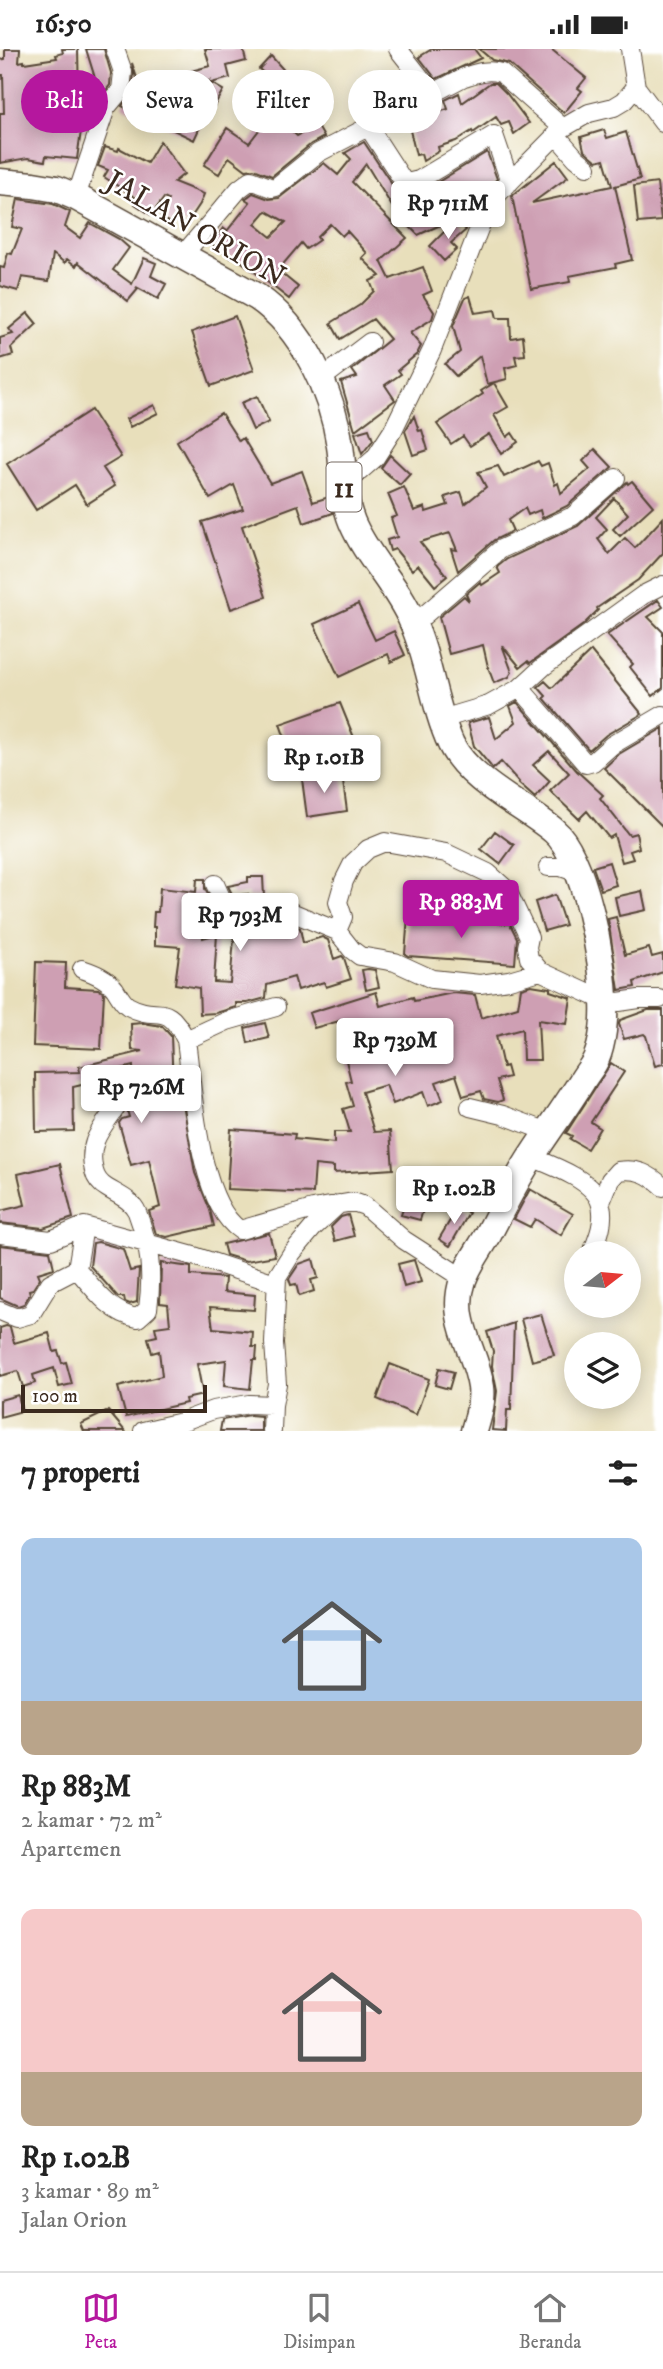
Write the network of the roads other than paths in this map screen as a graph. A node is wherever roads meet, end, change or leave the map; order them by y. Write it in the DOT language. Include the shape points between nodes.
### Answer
graph roads {
  1 [pos="115,49"];
  2 [pos="398,49"];
  3 [pos="630,49"];
  4 [pos="414,70"];
  5 [pos="636,87"];
  6 [pos="442,90"];
  7 [pos="663,123"];
  8 [pos="560,131"];
  9 [pos="359,133"];
  10 [pos="372,133"];
  11 [pos="587,167"];
  12 [pos="0,182"];
  13 [pos="510,182"];
  14 [pos="76,197"];
  15 [pos="183,254"];
  16 [pos="370,342"];
  17 [pos="320,380"];
  18 [pos="616,478"];
  19 [pos="344,485"];
  20 [pos="663,585"];
  21 [pos="414,624"];
  22 [pos="520,688"];
  23 [pos="663,715"];
  24 [pos="442,719"];
  25 [pos="548,867"];
  26 [pos="578,873"];
  27 [pos="215,884"];
  28 [pos="337,931"];
  29 [pos="82,969"];
  30 [pos="540,971"];
  31 [pos="660,999"];
  32 [pos="604,1001"];
  33 [pos="276,1007"];
  34 [pos="186,1040"];
  35 [pos="120,1101"];
  36 [pos="470,1107"];
  37 [pos="548,1132"];
  38 [pos="531,1157"];
  39 [pos="663,1187"];
  40 [pos="342,1202"];
  41 [pos="601,1202"];
  42 [pos="84,1226"];
  43 [pos="0,1234"];
  44 [pos="596,1241"];
  45 [pos="149,1243"];
  46 [pos="77,1269"];
  47 [pos="463,1279"];
  48 [pos="275,1283"];
  49 [pos="0,1311"];
  50 [pos="273,1405"];
  51 [pos="143,1431"];
  52 [pos="272,1431"];
  53 [pos="474,1431"];
  1 -- 14 [label="street" via="124,72 121,90 106,108"];
  2 -- 4 [label="street"];
  3 -- 5 [label="street"];
  5 -- 7 [label="street"];
  5 -- 8 [label="street" via="614,107 589,113"];
  6 -- 8 [label="street" via="464,77 491,70 501,73"];
  8 -- 11 [label="street"];
  8 -- 13 [label="street"];
  9 -- 15 [label="street" via="318,153 276,187 251,180"];
  10 -- 13 [label="street" via="406,183 419,180 494,135"];
  12 -- 14 [label="highway, JALAN ORION / 11" via="57,189"];
  13 -- 19 [label="street" via="489,202 432,350 393,430 375,458"];
  14 -- 15 [label="highway, JALAN ORION / 11"];
  15 -- 17 [label="highway, JALAN ORION / 11" via="271,307 294,333"];
  16 -- 17 [label="street"];
  17 -- 19 [label="highway, JALAN ORION / 11" via="340,446"];
  18 -- 21 [label="street" via="573,516 501,549"];
  19 -- 21 [label="highway, JALAN ORION / 11" via="352,521 365,549"];
  20 -- 22 [label="street" via="643,595"];
  21 -- 24 [label="highway, JALAN ORION / 11"];
  22 -- 23 [label="street" via="586,764"];
  22 -- 24 [label="street" via="489,705"];
  24 -- 26 [label="highway, JALAN ORION / 11" via="461,758 500,795 556,832"];
  25 -- 26 [label="street"];
  26 -- 32 [label="highway, JALAN ORION / 11" via="598,949"];
  27 -- 28 [label="street" via="230,908 284,909"];
  28 -- 30 [label="street" via="360,956 395,962 432,979 480,984"];
  28 -- 30 [label="street" via="343,917 338,902 344,881 353,863 368,849 385,842 434,850 488,873 507,890 529,937 529,958"];
  29 -- 34 [label="street" via="106,980 130,1007 174,1019"];
  30 -- 32 [label="street"];
  31 -- 32 [label="street"];
  32 -- 37 [label="highway, JALAN ORION / 11" via="596,1059"];
  33 -- 34 [label="street" via="227,1021"];
  34 -- 40 [label="street" via="208,1182 229,1223 240,1230"];
  35 -- 45 [label="street" via="91,1146 91,1158 101,1185 135,1207"];
  36 -- 37 [label="street"];
  37 -- 38 [label="highway, JALAN ORION / 11"];
  38 -- 41 [label="street" via="560,1168"];
  38 -- 47 [label="highway, JALAN ORION / 11"];
  39 -- 41 [label="street" via="646,1173 618,1171"];
  40 -- 47 [label="street" via="365,1206 404,1240"];
  40 -- 48 [label="street" via="292,1253"];
  41 -- 44 [label="street"];
  42 -- 43 [label="street" via="51,1240"];
  42 -- 45 [label="street"];
  42 -- 46 [label="street"];
  45 -- 46 [label="street" via="152,1282 148,1309 138,1318 102,1299"];
  45 -- 48 [label="street"];
  46 -- 49 [label="street" via="50,1283 31,1314 17,1318"];
  47 -- 53 [label="highway, JALAN ORION / 11" via="459,1309 481,1387"];
  48 -- 50 [label="street" via="277,1384"];
  50 -- 51 [label="street" via="213,1409"];
  50 -- 52 [label="street"];
}
